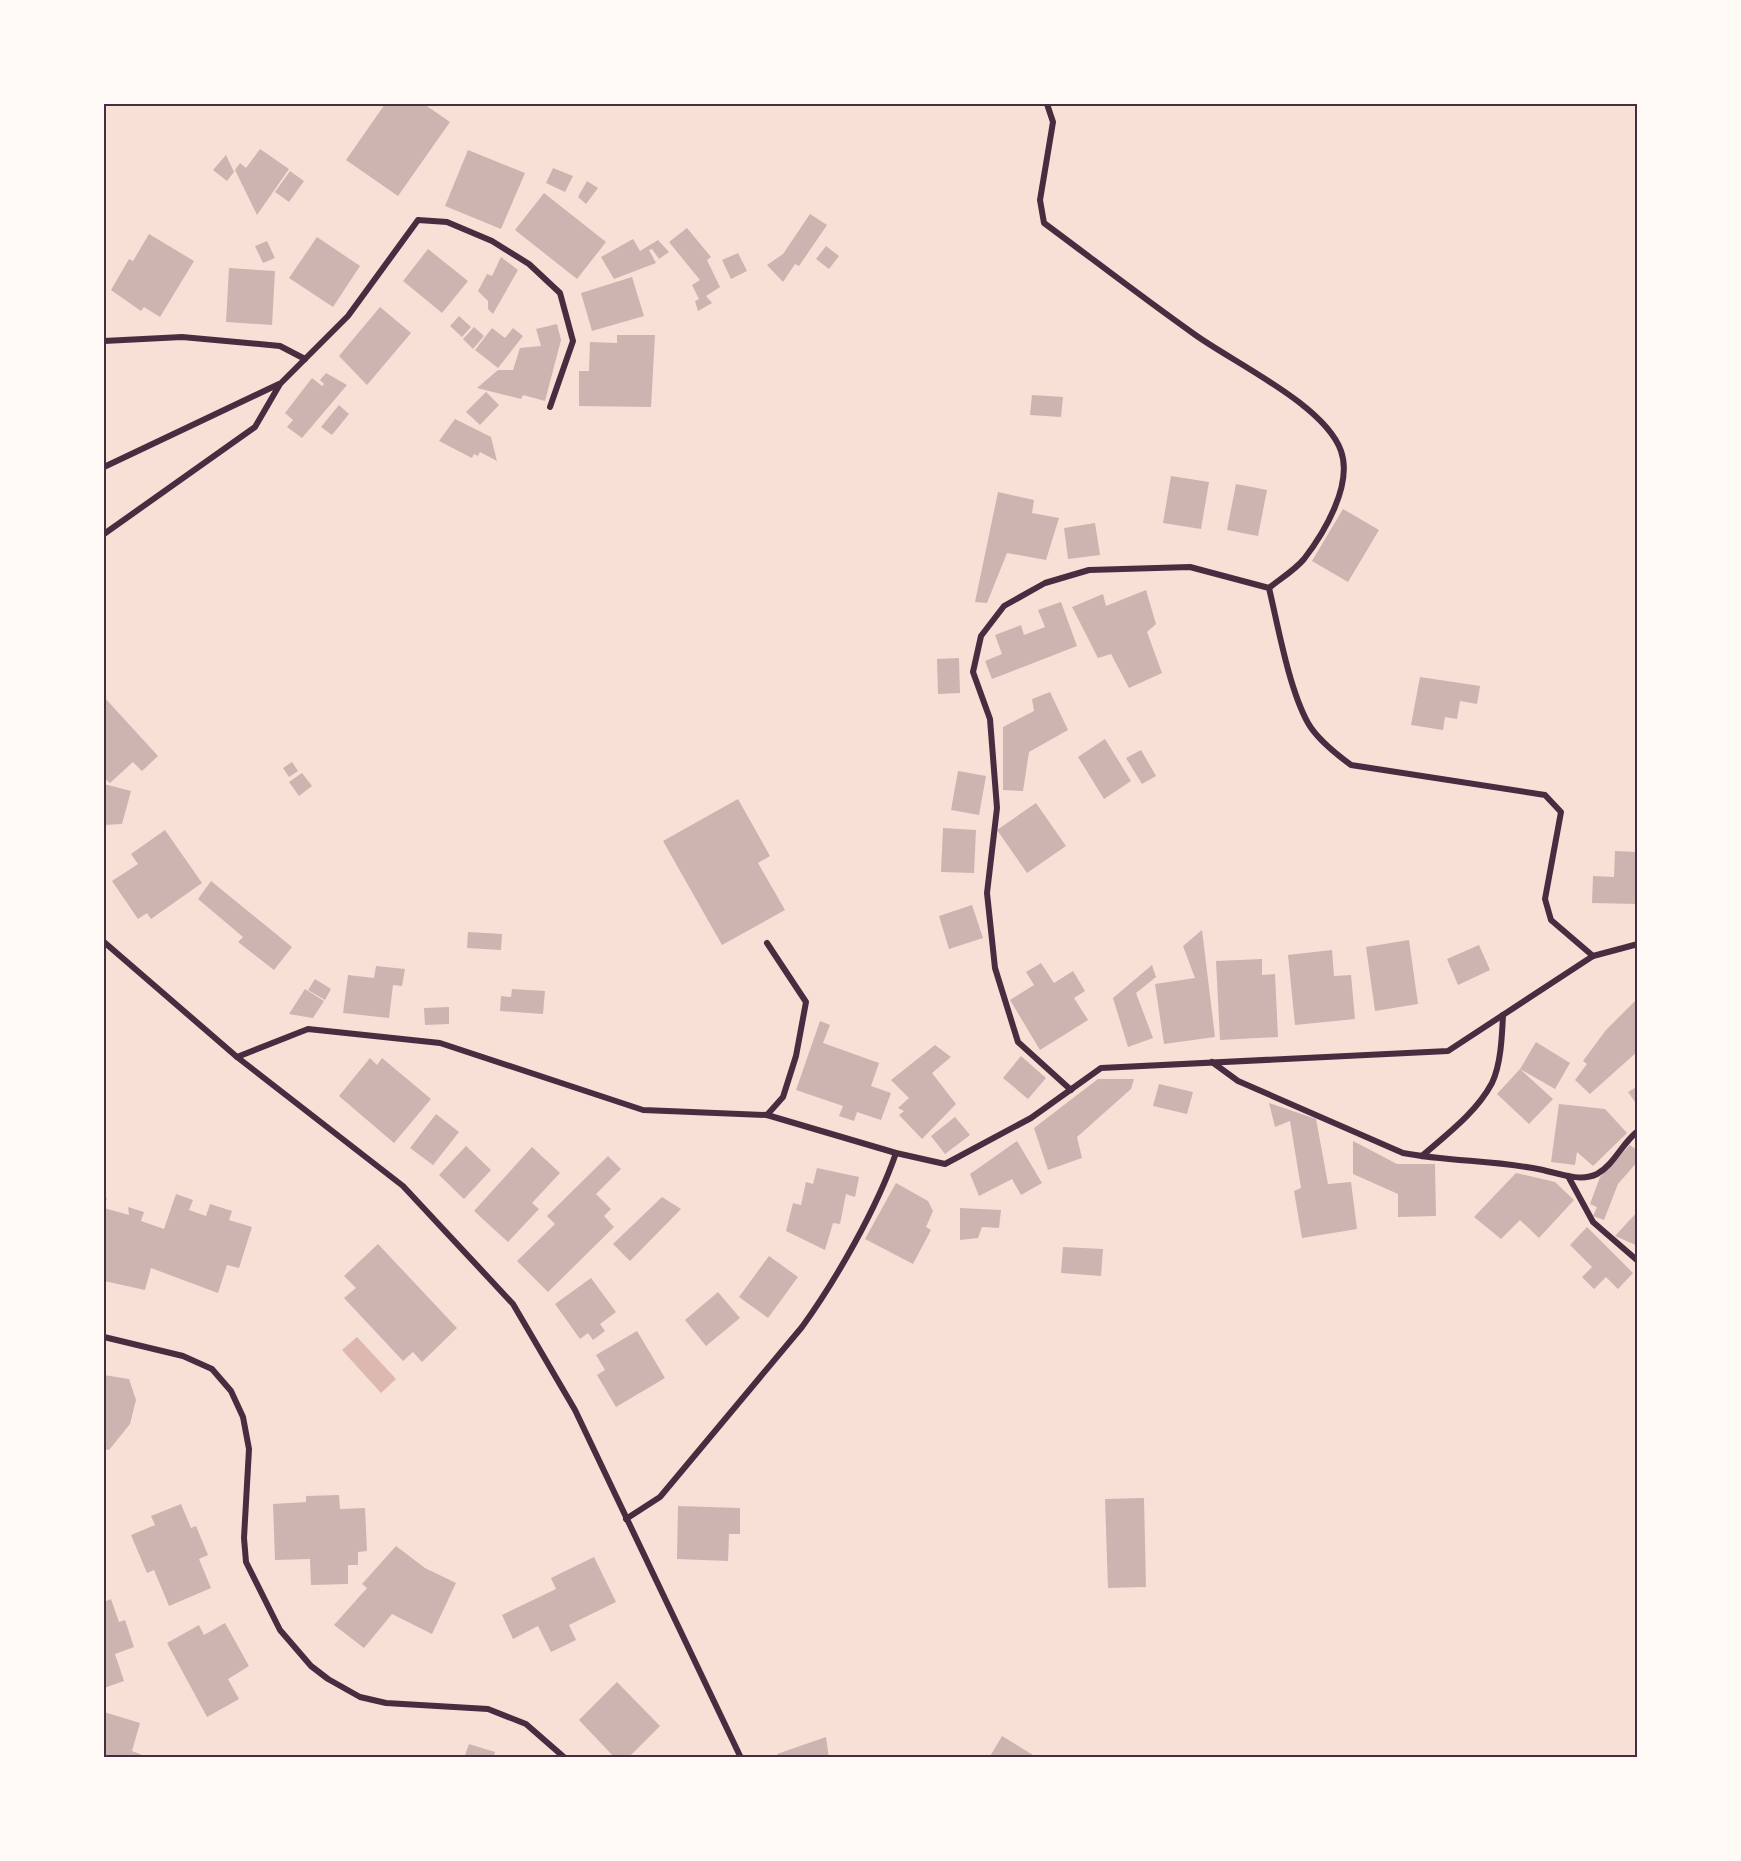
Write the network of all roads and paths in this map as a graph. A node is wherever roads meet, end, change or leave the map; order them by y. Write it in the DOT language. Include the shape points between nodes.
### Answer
graph roads {
  1 [pos="1047,104"];
  2 [pos="104,341"];
  3 [pos="305,359"];
  4 [pos="280,384"];
  5 [pos="550,407"];
  6 [pos="104,467"];
  7 [pos="104,534"];
  8 [pos="1269,588"];
  9 [pos="104,942"];
  10 [pos="767,943"];
  11 [pos="1638,944"];
  12 [pos="1593,956"];
  13 [pos="1503,1015"];
  14 [pos="237,1057"];
  15 [pos="1211,1062"];
  16 [pos="1071,1090"];
  17 [pos="767,1115"];
  18 [pos="1638,1131"];
  19 [pos="896,1154"];
  20 [pos="1422,1156"];
  21 [pos="1568,1176"];
  22 [pos="1638,1261"];
  23 [pos="104,1337"];
  24 [pos="626,1519"];
  25 [pos="565,1758"];
  26 [pos="741,1758"];
  1 -- 8 [label="street" via="1053,122 1040,200 1044,224 1196,336 1308,409 1332,432 1342,453 1343,479 1335,505 1302,561"];
  2 -- 3 [label="street" via="182,337 280,346"];
  3 -- 4 [label="street"];
  3 -- 5 [label="street" via="348,316 418,220 447,222 510,252 560,293 573,341"];
  4 -- 6 [label="street"];
  4 -- 7 [label="street" via="255,427"];
  8 -- 12 [label="street" via="1292,679 1308,723 1335,753 1351,765 1545,795 1561,812 1545,899 1551,920"];
  8 -- 16 [label="street" via="1190,567 1089,570 1045,583 1004,606 981,636 973,672 990,719 997,808 987,893 995,968 1018,1042"];
  9 -- 14 [label="street"];
  10 -- 17 [label="street" via="806,1002 783,1098"];
  11 -- 12 [label="street"];
  12 -- 13 [label="street"];
  13 -- 15 [label="street" via="1448,1051"];
  13 -- 20 [label="street" via="1492,1082 1465,1119"];
  14 -- 17 [label="street" via="308,1029 440,1043 644,1110"];
  14 -- 24 [label="street" via="403,1186 513,1304 575,1410"];
  15 -- 16 [label="street" via="1101,1068"];
  15 -- 20 [label="street" via="1238,1082 1393,1149"];
  16 -- 19 [label="street" via="1031,1118 945,1164"];
  17 -- 19 [label="street"];
  18 -- 21 [label="street" via="1598,1174 1586,1178"];
  19 -- 24 [label="street" via="885,1185 807,1320 660,1497"];
  20 -- 21 [label="street" via="1510,1163"];
  21 -- 22 [label="street" via="1593,1222"];
  23 -- 25 [label="street" via="183,1356 212,1369 231,1391 243,1417 249,1449 246,1562 280,1630 311,1666 360,1697 386,1703 488,1709 526,1724"];
  24 -- 26 [label="street"];
}
